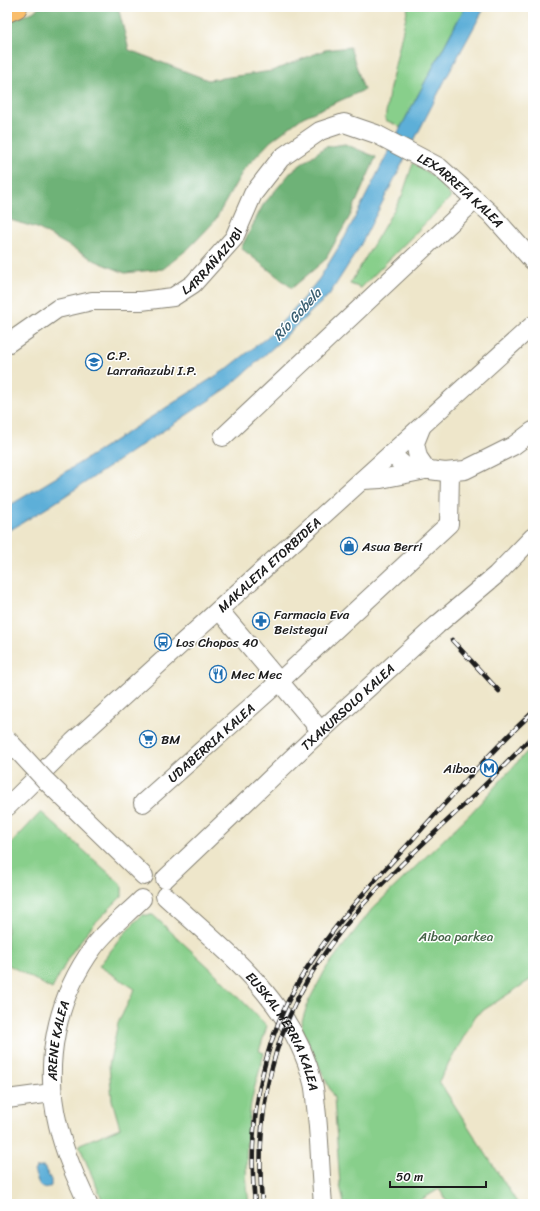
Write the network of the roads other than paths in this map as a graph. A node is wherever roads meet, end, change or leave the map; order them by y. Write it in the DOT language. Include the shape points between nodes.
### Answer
graph roads {
  1 [pos="16,7"];
  2 [pos="7,10"];
  3 [pos="376,134"];
  4 [pos="475,200"];
  5 [pos="530,250"];
  6 [pos="533,325"];
  7 [pos="7,344"];
  8 [pos="421,428"];
  9 [pos="533,430"];
  10 [pos="223,437"];
  11 [pos="391,454"];
  12 [pos="427,470"];
  13 [pos="450,472"];
  14 [pos="363,480"];
  15 [pos="533,537"];
  16 [pos="219,610"];
  17 [pos="280,681"];
  18 [pos="322,731"];
  19 [pos="7,739"];
  20 [pos="7,754"];
  21 [pos="46,781"];
  22 [pos="143,803"];
  23 [pos="7,807"];
  24 [pos="144,876"];
  25 [pos="165,887"];
  26 [pos="142,899"];
  27 [pos="52,1093"];
  28 [pos="7,1099"];
  29 [pos="82,1202"];
  30 [pos="324,1204"];
  1 -- 2 [label="highway"];
  3 -- 4 [label="street, LEXARRETA KALEA" via="438,167"];
  3 -- 7 [label="street, LARRAÑAZUBI" via="344,123 320,131 281,158 253,194 234,238 193,284 173,297 141,301 92,300 57,309"];
  4 -- 5 [label="street, LEXARRETA KALEA"];
  4 -- 10 [label="street"];
  6 -- 8 [label="street, MAKALETA ETORBIDEA"];
  8 -- 11 [label="street, MAKALETA ETORBIDEA"];
  8 -- 12 [label="street" via="415,443 418,457"];
  9 -- 13 [label="street" via="513,446 465,470"];
  11 -- 12 [label="street" via="406,467"];
  11 -- 14 [label="street, MAKALETA ETORBIDEA"];
  12 -- 13 [label="street"];
  12 -- 14 [label="street"];
  13 -- 17 [label="street, UDABERRIA KALEA" via="449,524"];
  14 -- 16 [label="street, MAKALETA ETORBIDEA"];
  15 -- 18 [label="street, TXAKURSOLO KALEA" via="496,575 437,625"];
  16 -- 17 [label="street"];
  16 -- 23 [label="street, MAKALETA ETORBIDEA" via="73,742"];
  17 -- 18 [label="street"];
  17 -- 22 [label="street, UDABERRIA KALEA"];
  18 -- 25 [label="street, TXAKURSOLO KALEA"];
  19 -- 21 [label="street, bridge"];
  20 -- 21 [label="street, bridge"];
  21 -- 24 [label="street"];
  24 -- 25 [label="street" via="153,872 162,875"];
  24 -- 26 [label="street" via="138,884"];
  25 -- 26 [label="street" via="160,900 151,902"];
  25 -- 30 [label="street, EUSKAL HERRIA KALEA" via="268,995 287,1021 313,1083"];
  26 -- 27 [label="street, ARENE KALEA" via="93,948 74,978 57,1022 53,1047"];
  27 -- 28 [label="street"];
  27 -- 29 [label="street, ARENE KALEA" via="58,1125"];
}
